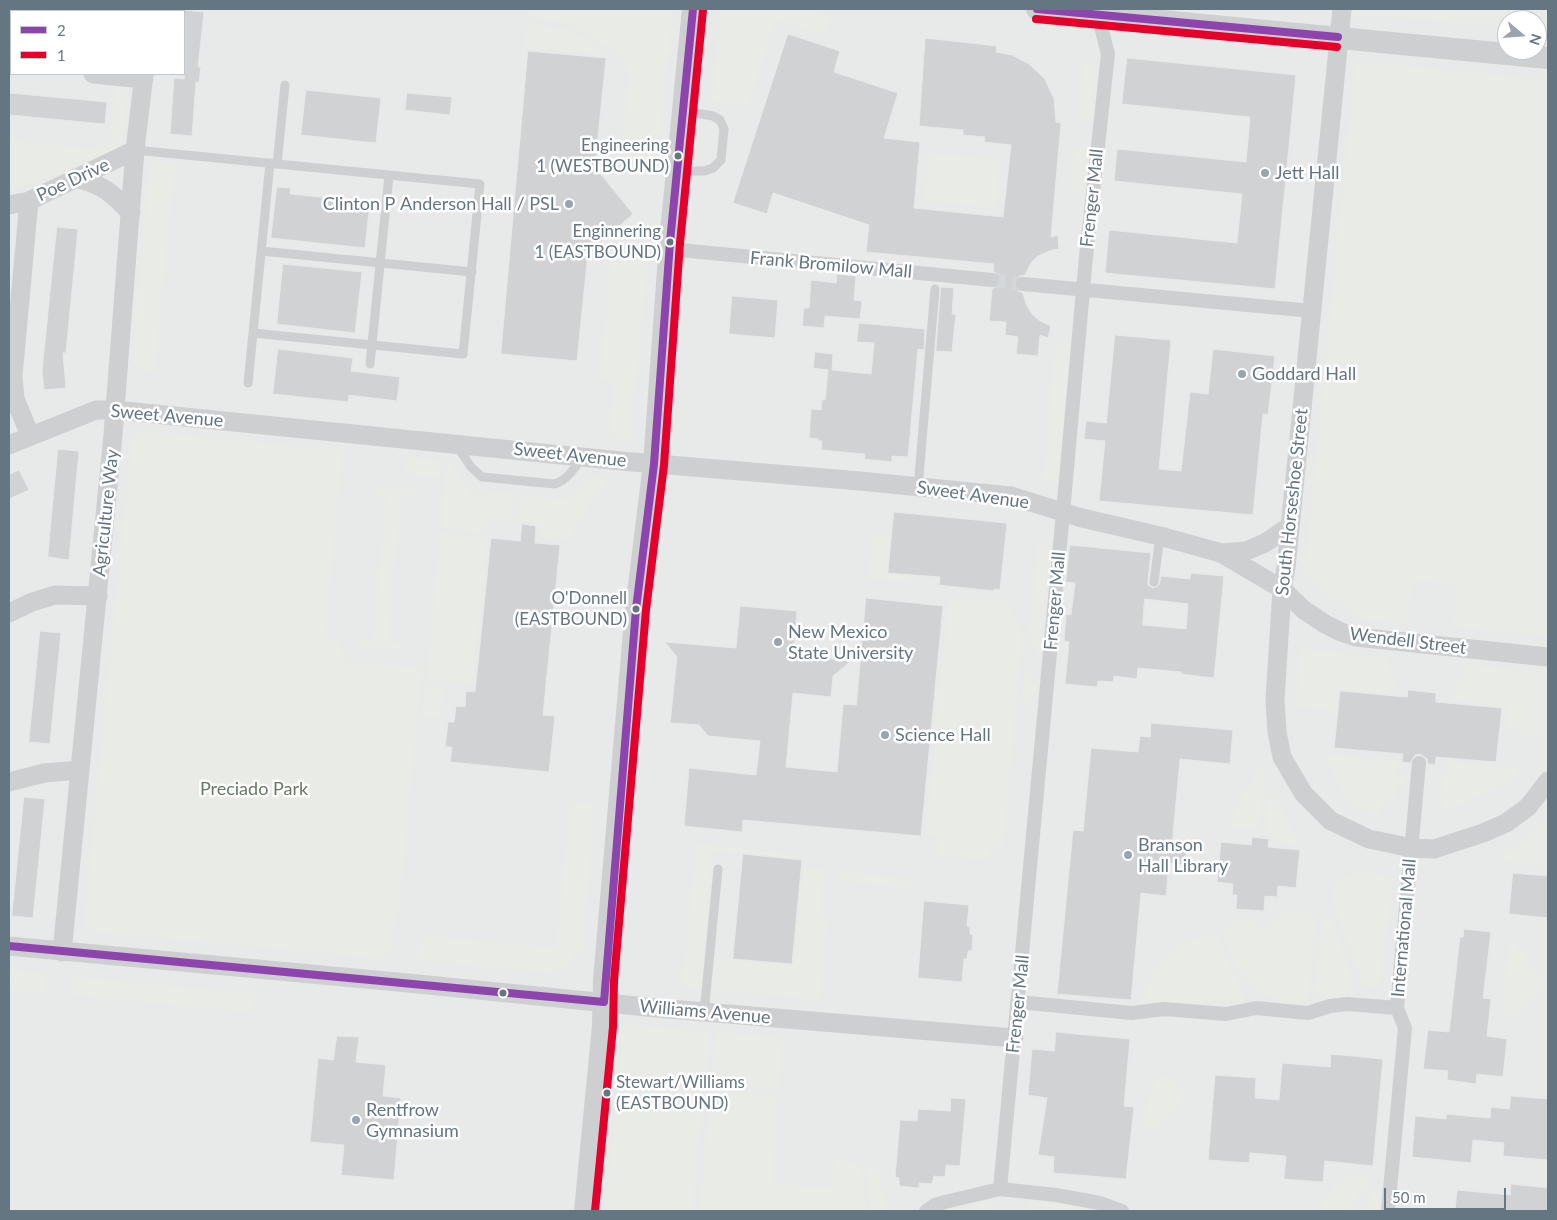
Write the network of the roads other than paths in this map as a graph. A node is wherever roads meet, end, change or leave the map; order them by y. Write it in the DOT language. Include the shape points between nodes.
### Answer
graph roads {
  1 [pos="693,9"];
  2 [pos="1037,9"];
  3 [pos="1342,9"];
  4 [pos="1098,12"];
  5 [pos="1338,38"];
  6 [pos="1548,58"];
  7 [pos="119,75"];
  8 [pos="144,76"];
  9 [pos="285,85"];
  10 [pos="684,111"];
  11 [pos="135,150"];
  12 [pos="274,164"];
  13 [pos="677,171"];
  14 [pos="389,175"];
  15 [pos="75,178"];
  16 [pos="28,200"];
  17 [pos="9,205"];
  18 [pos="131,213"];
  19 [pos="669,249"];
  20 [pos="261,251"];
  21 [pos="380,263"];
  22 [pos="472,272"];
  23 [pos="992,280"];
  24 [pos="1023,284"];
  25 [pos="935,289"];
  26 [pos="1084,290"];
  27 [pos="1312,311"];
  28 [pos="252,333"];
  29 [pos="372,345"];
  30 [pos="12,348"];
  31 [pos="370,364"];
  32 [pos="248,384"];
  33 [pos="116,410"];
  34 [pos="30,435"];
  35 [pos="455,444"];
  36 [pos="9,445"];
  37 [pos="582,457"];
  38 [pos="654,464"];
  39 [pos="918,486"];
  40 [pos="1063,513"];
  41 [pos="1290,526"];
  42 [pos="1160,536"];
  43 [pos="1221,553"];
  44 [pos="1154,582"];
  45 [pos="1282,589"];
  46 [pos="98,596"];
  47 [pos="9,613"];
  48 [pos="1548,657"];
  49 [pos="1419,764"];
  50 [pos="80,770"];
  51 [pos="1548,781"];
  52 [pos="9,782"];
  53 [pos="1412,848"];
  54 [pos="718,869"];
  55 [pos="9,946"];
  56 [pos="62,952"];
  57 [pos="604,1002"];
  58 [pos="1018,1002"];
  59 [pos="1397,1008"];
  60 [pos="704,1012"];
  61 [pos="1014,1038"];
  62 [pos="1000,1189"];
  63 [pos="585,1211"];
  64 [pos="926,1211"];
  65 [pos="1122,1211"];
  66 [pos="1388,1211"];
  1 -- 10 [label="street"];
  2 -- 4 [label="street"];
  3 -- 5 [label="street, South Horseshoe Street"];
  4 -- 5 [label="street"];
  4 -- 26 [label="street, Frenger Mall" via="1108,54"];
  5 -- 6 [label="street"];
  5 -- 27 [label="street, South Horseshoe Street"];
  7 -- 8 [label="street"];
  8 -- 11 [label="street, Agriculture Way"];
  9 -- 12 [label="lane"];
  10 -- 13 [label="street"];
  10 -- 13 [label="lane" via="720,120 724,129 721,160 705,171"];
  11 -- 12 [label="lane"];
  11 -- 15 [label="street, Poe Drive"];
  11 -- 18 [label="street, Agriculture Way"];
  12 -- 14 [label="lane"];
  12 -- 20 [label="lane"];
  13 -- 19 [label="street"];
  14 -- 21 [label="lane"];
  14 -- 22 [label="lane" via="480,184"];
  15 -- 16 [label="street, Poe Drive"];
  15 -- 18 [label="street" via="102,186"];
  16 -- 17 [label="street, Poe Drive"];
  16 -- 30 [label="street"];
  18 -- 33 [label="street, Agriculture Way"];
  19 -- 23 [label="street, Frank Bromilow Mall"];
  19 -- 38 [label="street"];
  20 -- 21 [label="lane"];
  20 -- 28 [label="lane"];
  21 -- 22 [label="lane"];
  21 -- 29 [label="lane"];
  22 -- 29 [label="lane" via="463,354"];
  24 -- 26 [label="street"];
  25 -- 39 [label="lane"];
  26 -- 27 [label="street"];
  26 -- 40 [label="street, Frenger Mall"];
  27 -- 41 [label="street, South Horseshoe Street"];
  28 -- 29 [label="lane"];
  28 -- 32 [label="lane"];
  29 -- 31 [label="lane"];
  30 -- 34 [label="street" via="15,399"];
  33 -- 34 [label="street, Sweet Avenue" via="96,410"];
  33 -- 35 [label="street, Sweet Avenue"];
  33 -- 46 [label="street, Agriculture Way"];
  34 -- 36 [label="street, Sweet Avenue"];
  35 -- 37 [label="street, Sweet Avenue"];
  35 -- 37 [label="lane" via="471,467 482,476 555,484 564,480"];
  37 -- 38 [label="street, Sweet Avenue"];
  38 -- 39 [label="street, Sweet Avenue"];
  38 -- 57 [label="street" via="636,609"];
  39 -- 40 [label="street, Sweet Avenue" via="1010,496"];
  40 -- 42 [label="street, Sweet Avenue"];
  40 -- 58 [label="street, Frenger Mall"];
  41 -- 43 [label="street, Sweet Avenue" via="1246,551"];
  41 -- 45 [label="street, South Horseshoe Street"];
  42 -- 43 [label="street, Sweet Avenue"];
  42 -- 44 [label="lane"];
  43 -- 45 [label="street, Sweet Avenue"];
  45 -- 48 [label="street, Wendell Street" via="1304,610 1356,637"];
  45 -- 53 [label="street, South Horseshoe Street" via="1275,700 1282,757 1303,793 1331,821 1369,839"];
  46 -- 47 [label="street" via="55,595"];
  46 -- 50 [label="street, Agriculture Way"];
  49 -- 53 [label="street, International Mall"];
  50 -- 52 [label="street" via="44,773"];
  50 -- 56 [label="street, Agriculture Way"];
  51 -- 53 [label="street, South Horseshoe Street" via="1528,807 1506,823 1434,849"];
  53 -- 59 [label="street, International Mall"];
  54 -- 60 [label="lane"];
  55 -- 56 [label="street, Williams Avenue"];
  56 -- 57 [label="street, Williams Avenue"];
  57 -- 60 [label="street, Williams Avenue"];
  57 -- 63 [label="street"];
  58 -- 59 [label="street" via="1132,1013 1164,1009 1226,1014 1256,1008 1308,1013 1347,1004"];
  58 -- 61 [label="street, Frenger Mall"];
  59 -- 66 [label="street, International Mall" via="1405,1028"];
  60 -- 61 [label="street, Williams Avenue"];
  61 -- 62 [label="street, Frenger Mall"];
  62 -- 64 [label="street" via="945,1202"];
  62 -- 65 [label="street" via="1056,1195 1100,1203"];
}
